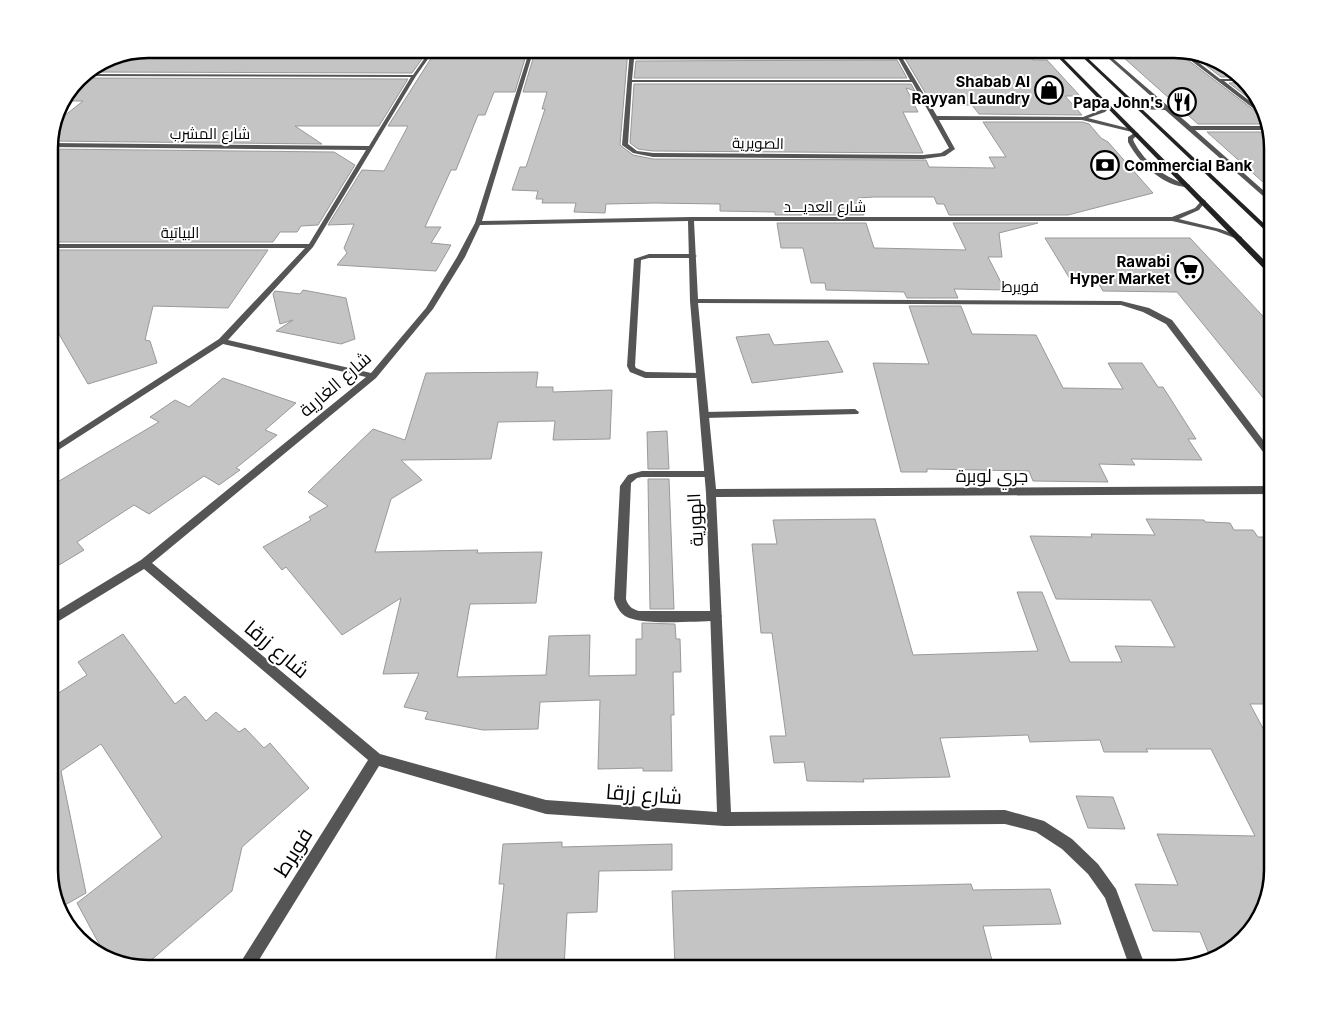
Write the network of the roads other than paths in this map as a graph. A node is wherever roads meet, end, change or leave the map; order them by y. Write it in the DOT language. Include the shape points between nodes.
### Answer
graph roads {
  1 [pos="427,58"];
  2 [pos="529,58"];
  3 [pos="631,58"];
  4 [pos="901,58"];
  5 [pos="1061,58"];
  6 [pos="1086,58"];
  7 [pos="1110,58"];
  8 [pos="1191,59"];
  9 [pos="95,75"];
  10 [pos="414,76"];
  11 [pos="1219,80"];
  12 [pos="1234,80"];
  13 [pos="630,81"];
  14 [pos="913,81"];
  15 [pos="1108,106"];
  16 [pos="1255,107"];
  17 [pos="1139,108"];
  18 [pos="1166,108"];
  19 [pos="934,118"];
  20 [pos="1082,118"];
  21 [pos="1189,128"];
  22 [pos="1262,128"];
  23 [pos="1134,132"];
  24 [pos="58,145"];
  25 [pos="370,148"];
  26 [pos="1188,186"];
  27 [pos="1264,194"];
  28 [pos="1203,202"];
  29 [pos="691,219"];
  30 [pos="1172,219"];
  31 [pos="478,223"];
  32 [pos="1264,226"];
  33 [pos="1240,238"];
  34 [pos="58,246"];
  35 [pos="311,246"];
  36 [pos="693,256"];
  37 [pos="1264,263"];
  38 [pos="694,301"];
  39 [pos="222,341"];
  40 [pos="373,376"];
  41 [pos="701,376"];
  42 [pos="855,412"];
  43 [pos="704,414"];
  44 [pos="58,447"];
  45 [pos="1264,447"];
  46 [pos="709,474"];
  47 [pos="1264,490"];
  48 [pos="711,492"];
  49 [pos="145,562"];
  50 [pos="58,616"];
  51 [pos="716,616"];
  52 [pos="376,759"];
  53 [pos="724,820"];
  54 [pos="250,960"];
  55 [pos="1135,960"];
  1 -- 10 [label="street"];
  2 -- 31 [label="street, شارع الغارية"];
  3 -- 13 [label="street, الصويرية"];
  4 -- 14 [label="street, الصويرية"];
  5 -- 15 [label="main road"];
  6 -- 17 [label="main road"];
  7 -- 18 [label="street"];
  8 -- 11 [label="street"];
  9 -- 10 [label="street"];
  10 -- 25 [label="street"];
  11 -- 12 [label="street"];
  11 -- 16 [label="street"];
  13 -- 14 [label="street"];
  13 -- 19 [label="street, الصويرية" via="625,144 635,152 653,155 943,155 952,149"];
  14 -- 19 [label="street, الصويرية"];
  15 -- 20 [label="street" via="1104,111"];
  15 -- 23 [label="main road"];
  17 -- 18 [label="street"];
  17 -- 32 [label="main road"];
  18 -- 21 [label="street"];
  19 -- 20 [label="street"];
  20 -- 23 [label="street"];
  21 -- 22 [label="street"];
  21 -- 27 [label="street"];
  23 -- 26 [label="main road"];
  23 -- 26 [label="street" via="1131,144 1157,172"];
  24 -- 25 [label="street, شارع المشرب"];
  25 -- 35 [label="street"];
  26 -- 28 [label="main road"];
  28 -- 30 [label="street, شارع العديـــد" via="1197,209"];
  28 -- 33 [label="main road"];
  29 -- 30 [label="street, شارع العديـــد"];
  29 -- 31 [label="street, شارع العديـــد"];
  29 -- 36 [label="street, الهورية"];
  30 -- 33 [label="street, شارع العديـــد"];
  31 -- 40 [label="street, شارع الغارية" via="429,309"];
  33 -- 37 [label="main road"];
  34 -- 35 [label="street, البياتية"];
  35 -- 39 [label="street"];
  36 -- 38 [label="street, الهورية"];
  36 -- 41 [label="street" via="648,256 636,262 631,366 632,370 644,375"];
  38 -- 41 [label="street, الهورية"];
  38 -- 45 [label="street, فويرط" via="1120,303 1146,310 1169,322"];
  39 -- 40 [label="street"];
  39 -- 44 [label="street"];
  40 -- 49 [label="street, شارع الغارية"];
  41 -- 43 [label="street, الهورية"];
  42 -- 43 [label="street"];
  43 -- 46 [label="street, الهورية"];
  46 -- 48 [label="street, الهورية"];
  46 -- 51 [label="street" via="642,474 627,480 624,486 620,599 622,608 639,616"];
  47 -- 48 [label="street, جري لوبرة"];
  48 -- 51 [label="street, الهورية"];
  49 -- 50 [label="street, شارع الغارية"];
  49 -- 52 [label="street, شارع زرقا"];
  51 -- 53 [label="street, الهورية"];
  52 -- 53 [label="street, شارع زرقا" via="546,807"];
  52 -- 54 [label="street, فويرط"];
  53 -- 55 [label="street, شارع زرقا" via="1005,817 1038,826 1067,844 1094,869 1111,894"];
}
